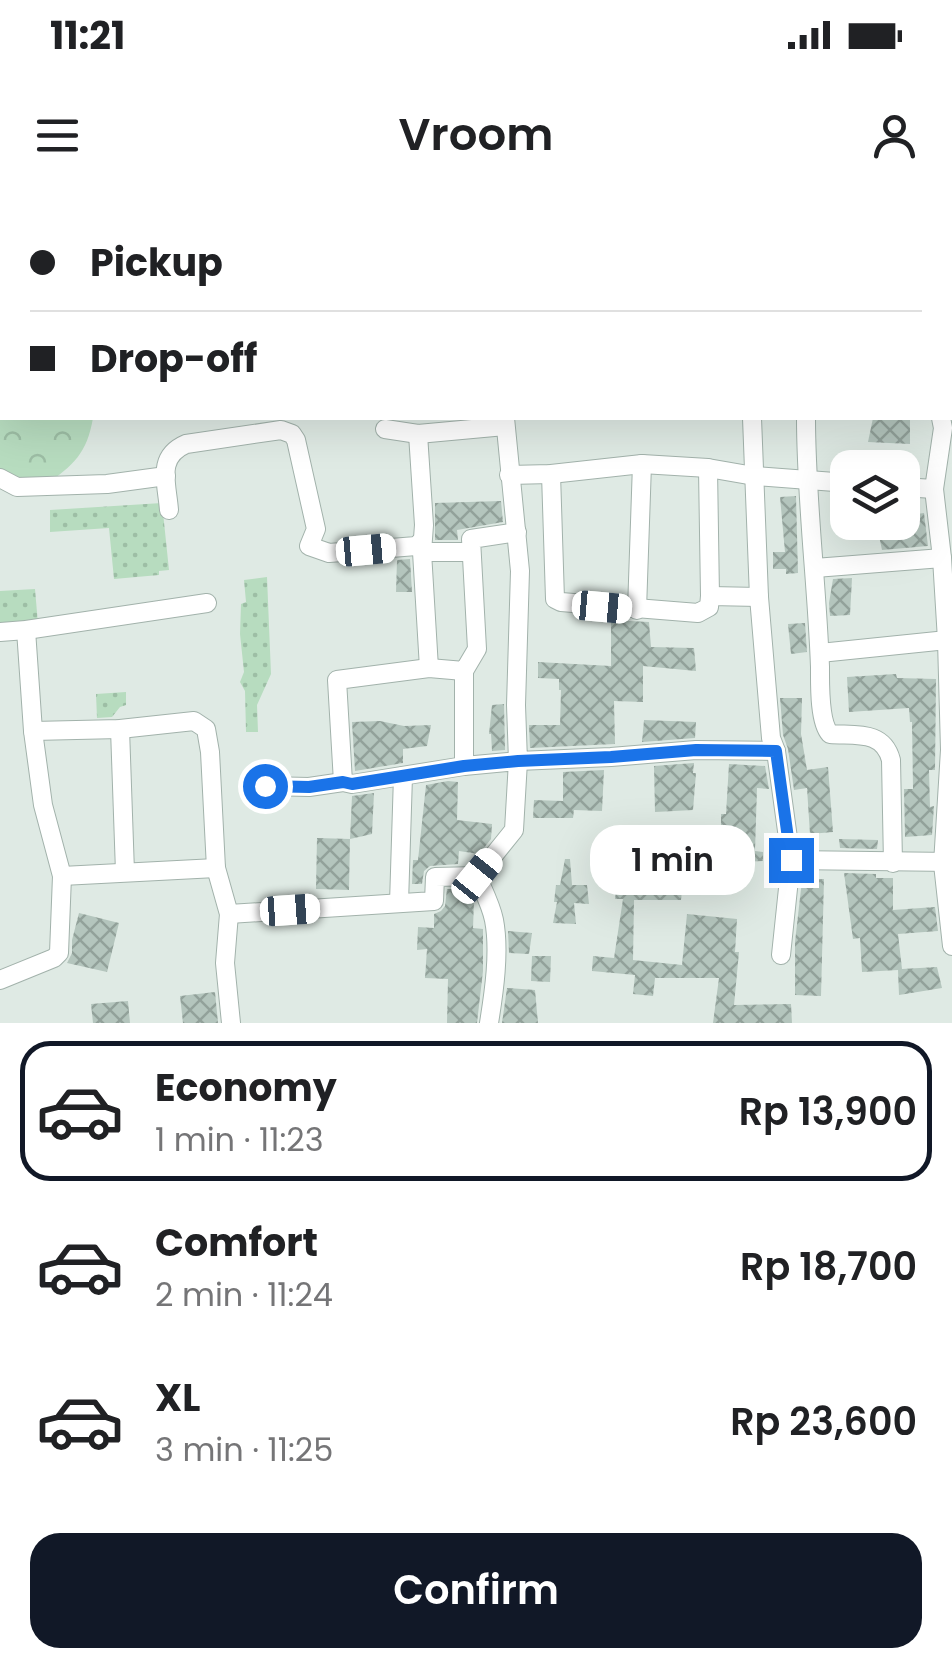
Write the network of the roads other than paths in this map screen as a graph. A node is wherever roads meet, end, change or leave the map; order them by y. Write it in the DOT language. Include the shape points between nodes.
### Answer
graph roads {
  1 [pos="752,420"];
  2 [pos="806,420"];
  3 [pos="941,420"];
  4 [pos="505,422"];
  5 [pos="385,428"];
  6 [pos="418,434"];
  7 [pos="642,464"];
  8 [pos="708,468"];
  9 [pos="551,474"];
  10 [pos="509,475"];
  11 [pos="166,476"];
  12 [pos="754,476"];
  13 [pos="0,478"];
  14 [pos="806,480"];
  15 [pos="830,482"];
  16 [pos="920,488"];
  17 [pos="934,489"];
  18 [pos="169,510"];
  19 [pos="517,532"];
  20 [pos="422,546"];
  21 [pos="471,552"];
  22 [pos="942,558"];
  23 [pos="555,568"];
  24 [pos="815,568"];
  25 [pos="520,571"];
  26 [pos="710,596"];
  27 [pos="759,597"];
  28 [pos="207,603"];
  29 [pos="637,610"];
  30 [pos="26,630"];
  31 [pos="0,632"];
  32 [pos="948,640"];
  33 [pos="820,653"];
  34 [pos="429,668"];
  35 [pos="464,670"];
  36 [pos="120,729"];
  37 [pos="32,731"];
  38 [pos="951,750"];
  39 [pos="776,751"];
  40 [pos="518,761"];
  41 [pos="464,766"];
  42 [pos="404,776"];
  43 [pos="343,782"];
  44 [pos="265,786"];
  45 [pos="791,860"];
  46 [pos="893,863"];
  47 [pos="948,863"];
  48 [pos="216,868"];
  49 [pos="125,872"];
  50 [pos="62,876"];
  51 [pos="477,876"];
  52 [pos="399,903"];
  53 [pos="229,914"];
  54 [pos="952,946"];
  55 [pos="781,955"];
  56 [pos="0,980"];
  57 [pos="231,1023"];
  58 [pos="490,1023"];
  1 -- 12 [label="street"];
  2 -- 14 [label="street"];
  3 -- 17 [label="street"];
  4 -- 6 [label="street"];
  4 -- 10 [label="street"];
  5 -- 6 [label="street"];
  6 -- 20 [label="street"];
  7 -- 8 [label="street"];
  7 -- 9 [label="street"];
  7 -- 29 [label="street"];
  8 -- 12 [label="street"];
  8 -- 26 [label="street"];
  9 -- 10 [label="street"];
  9 -- 23 [label="street"];
  10 -- 19 [label="street"];
  11 -- 13 [label="street" via="17,487"];
  11 -- 18 [label="street"];
  11 -- 20 [label="street" via="169,456 186,444 281,430 296,440 316,529 309,546 329,553"];
  12 -- 14 [label="street"];
  12 -- 27 [label="street"];
  14 -- 15 [label="street"];
  14 -- 24 [label="street"];
  16 -- 17 [label="street"];
  17 -- 22 [label="street"];
  19 -- 21 [label="street" via="470,538"];
  19 -- 25 [label="street"];
  20 -- 21 [label="street"];
  20 -- 34 [label="street"];
  21 -- 35 [label="street" via="476,649"];
  22 -- 24 [label="street"];
  22 -- 32 [label="street"];
  23 -- 25 [label="street"];
  23 -- 29 [label="street" via="561,602"];
  24 -- 33 [label="street"];
  25 -- 40 [label="street"];
  26 -- 27 [label="street"];
  26 -- 29 [label="street" via="709,607 698,612"];
  27 -- 39 [label="street"];
  28 -- 30 [label="street"];
  30 -- 31 [label="street"];
  30 -- 37 [label="street"];
  32 -- 33 [label="street"];
  32 -- 38 [label="street"];
  33 -- 46 [label="street" via="826,732 876,738 890,752"];
  34 -- 35 [label="street"];
  34 -- 43 [label="street" via="337,680"];
  35 -- 41 [label="street"];
  36 -- 37 [label="street"];
  36 -- 48 [label="street" via="194,721 206,729"];
  36 -- 49 [label="street"];
  37 -- 50 [label="street"];
  38 -- 47 [label="street"];
  39 -- 40 [label="street"];
  39 -- 45 [label="street"];
  40 -- 41 [label="street"];
  40 -- 51 [label="street" via="514,830"];
  41 -- 42 [label="street"];
  42 -- 43 [label="street"];
  42 -- 52 [label="street"];
  43 -- 44 [label="street"];
  45 -- 46 [label="street"];
  45 -- 55 [label="street"];
  46 -- 47 [label="street"];
  47 -- 54 [label="street"];
  48 -- 49 [label="street"];
  48 -- 53 [label="street"];
  49 -- 50 [label="street"];
  50 -- 56 [label="street" via="59,953"];
  51 -- 52 [label="street" via="434,877 434,901"];
  51 -- 58 [label="street" via="494,918"];
  52 -- 53 [label="street"];
  53 -- 57 [label="street"];
}
